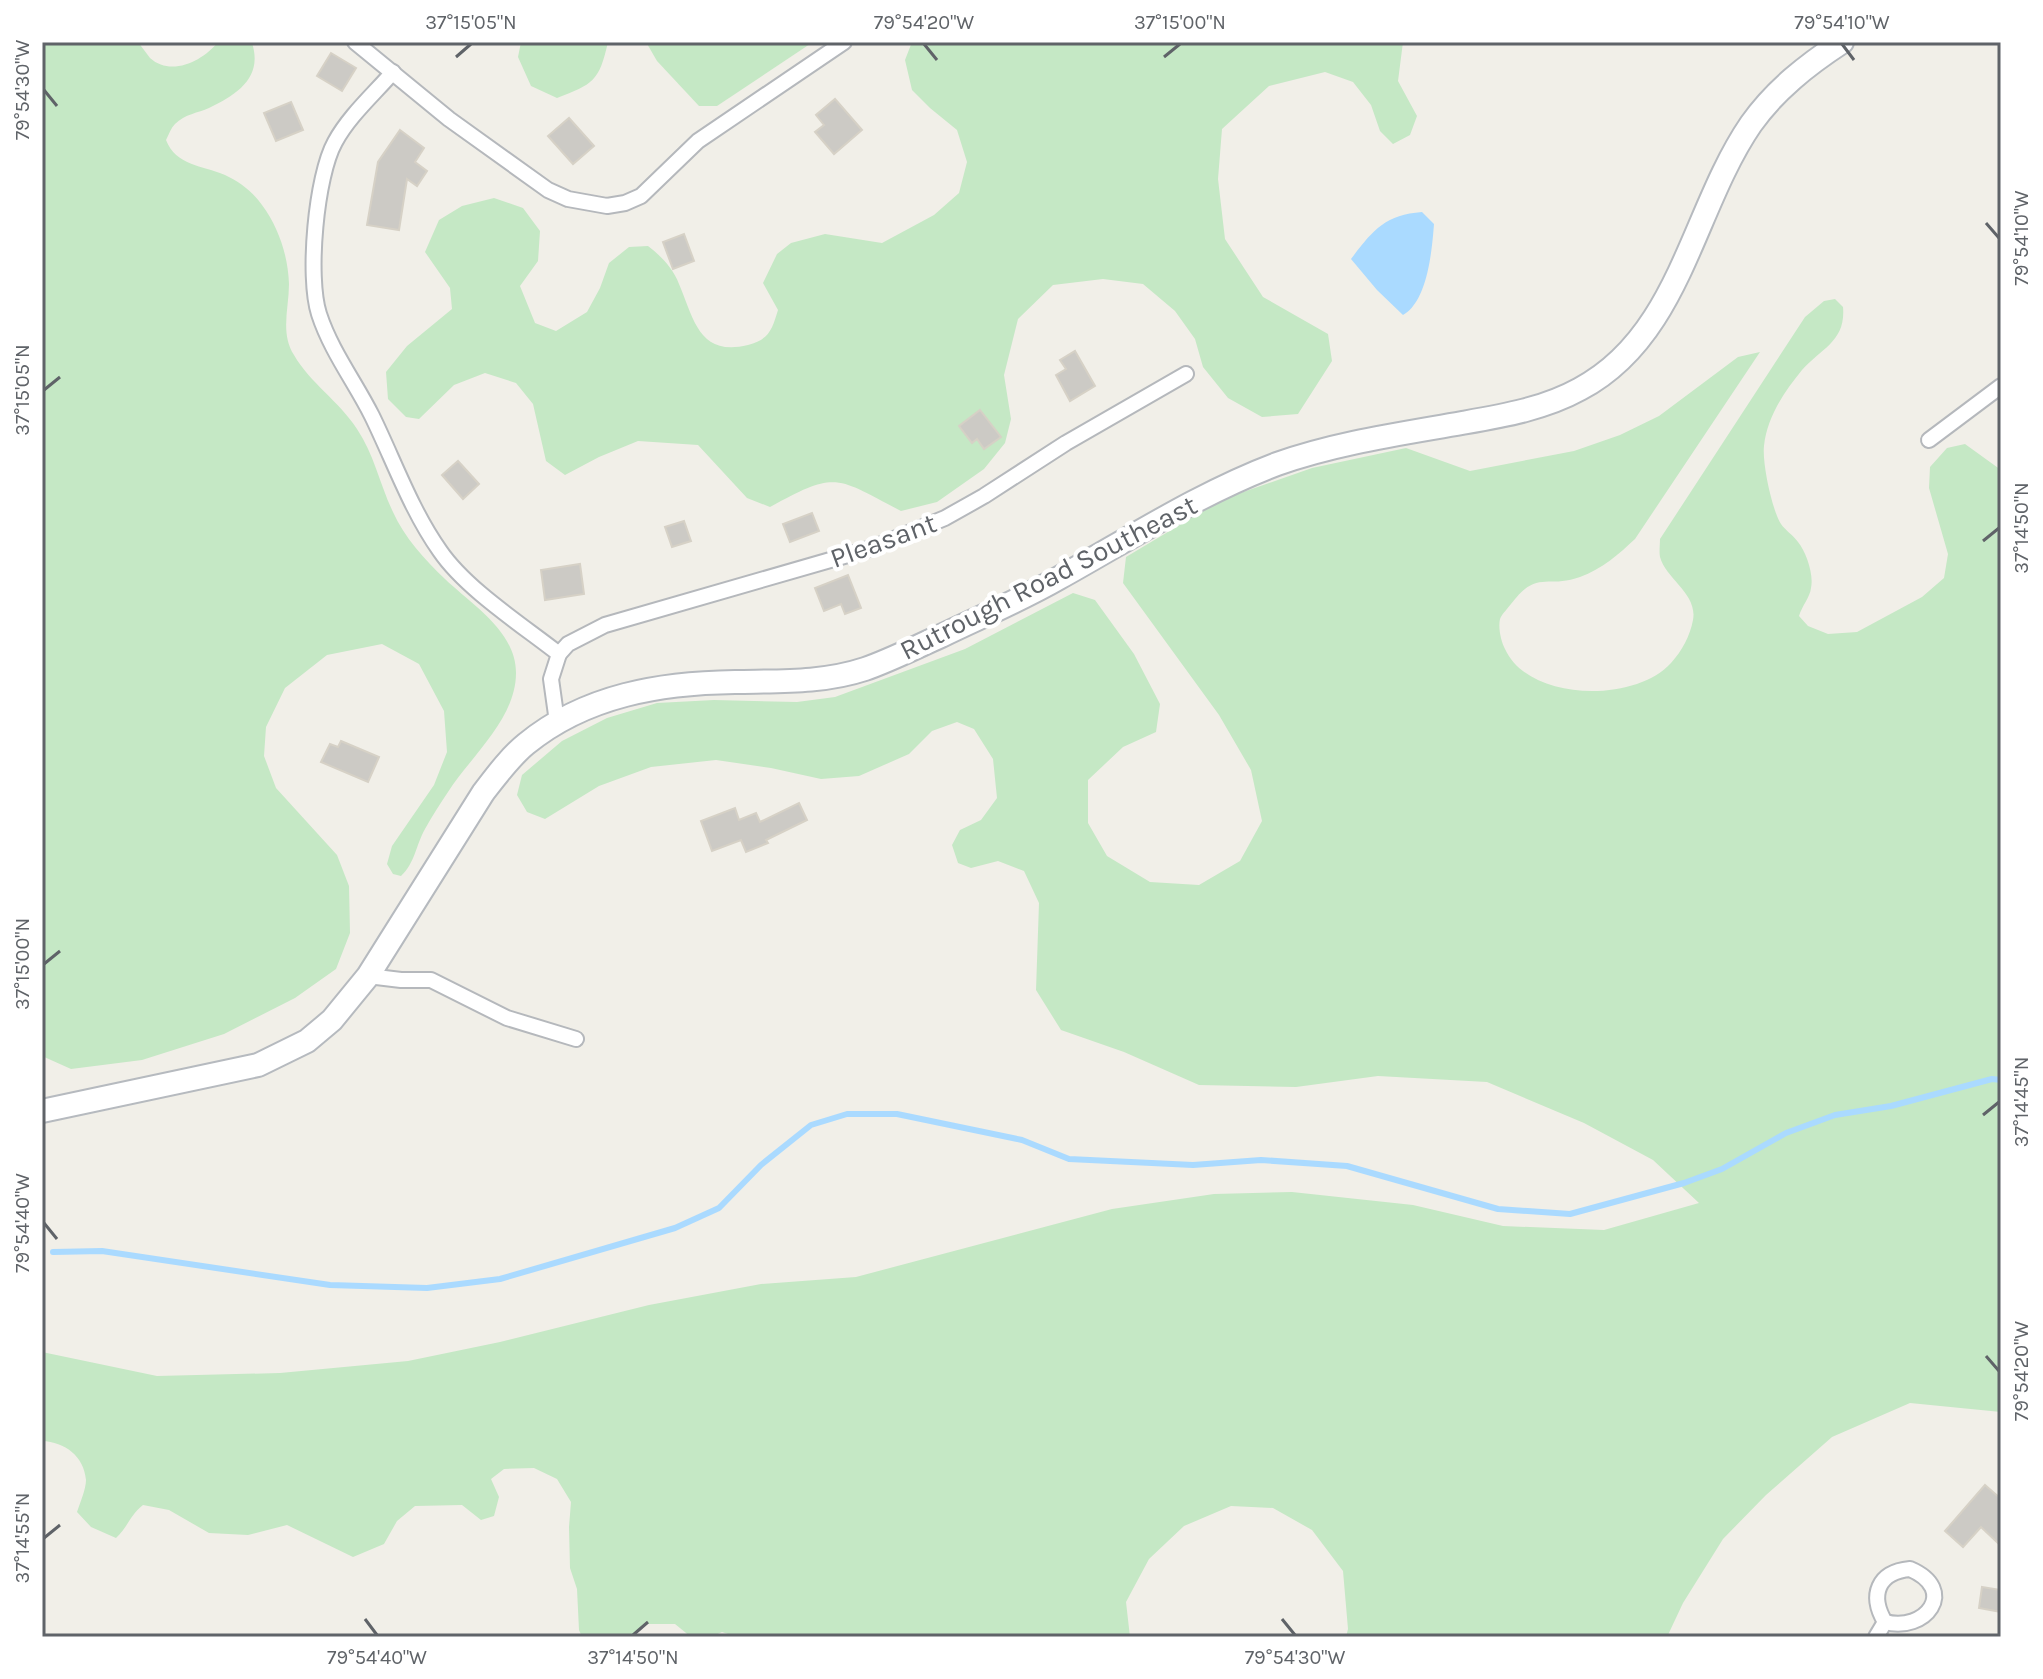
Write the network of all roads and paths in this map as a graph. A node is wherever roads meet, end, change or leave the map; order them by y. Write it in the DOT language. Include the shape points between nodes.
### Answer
graph roads {
  1 [pos="355,42"];
  2 [pos="844,42"];
  3 [pos="1842,42"];
  4 [pos="393,72"];
  5 [pos="1186,374"];
  6 [pos="2001,386"];
  7 [pos="1929,440"];
  8 [pos="559,654"];
  9 [pos="557,722"];
  10 [pos="368,976"];
  11 [pos="576,1039"];
  12 [pos="42,1111"];
  13 [pos="1885,1622"];
  14 [pos="1876,1637"];
  1 -- 4 [label="street"];
  2 -- 4 [label="street" via="698,141 641,196 607,206 548,190"];
  3 -- 9 [label="street, Rutrough Road Southeast" via="1786,84 1750,126 1653,321 1610,369 1585,387 1539,406 1275,465 1157,520 1000,608 865,669 806,681 652,687"];
  4 -- 8 [label="street" via="344,129 328,157 313,266 319,313 440,552 467,582"];
  5 -- 8 [label="street, Pleasant" via="945,518 872,548 605,625"];
  6 -- 7 [label="street"];
  8 -- 9 [label="street" via="551,679"];
  9 -- 10 [label="street, Rutrough Road Southeast" via="524,745 483,793"];
  10 -- 11 [label="street" via="431,980 507,1018"];
  10 -- 12 [label="street, Rutrough Road Southeast" via="332,1020 281,1056"];
  13 -- 13 [label="street" via="1877,1608 1882,1582 1894,1570 1924,1575 1935,1587 1929,1610 1901,1626"];
  13 -- 14 [label="street"];
}
